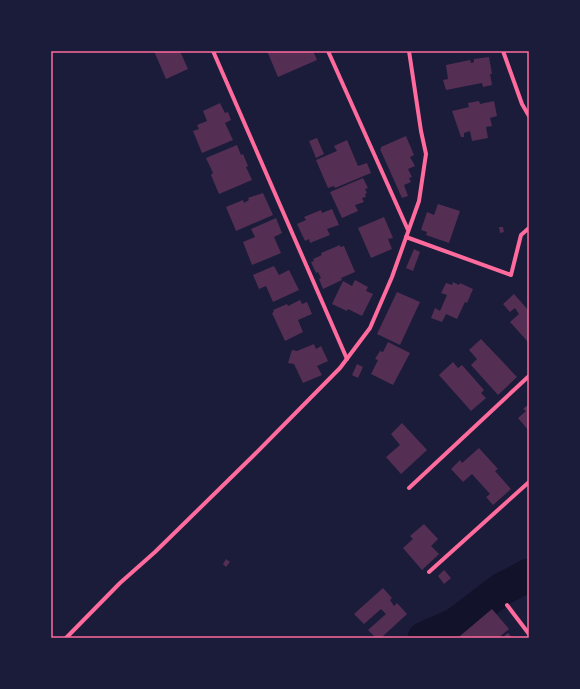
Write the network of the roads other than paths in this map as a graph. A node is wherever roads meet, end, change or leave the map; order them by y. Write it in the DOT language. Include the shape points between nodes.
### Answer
graph roads {
  1 [pos="212,51"];
  2 [pos="328,51"];
  3 [pos="409,51"];
  4 [pos="503,51"];
  5 [pos="529,116"];
  6 [pos="529,228"];
  7 [pos="408,230"];
  8 [pos="406,237"];
  9 [pos="347,359"];
  10 [pos="529,376"];
  11 [pos="529,482"];
  12 [pos="409,488"];
  13 [pos="428,572"];
  14 [pos="507,605"];
  15 [pos="529,634"];
  16 [pos="66,638"];
  1 -- 9 [label="street"];
  2 -- 7 [label="street"];
  3 -- 7 [label="street" via="426,154 419,201"];
  4 -- 5 [label="street" via="522,104"];
  6 -- 8 [label="street" via="521,235 511,275"];
  7 -- 8 [label="street"];
  8 -- 9 [label="street" via="370,328"];
  9 -- 16 [label="street"];
  10 -- 12 [label="street"];
  11 -- 13 [label="street"];
  14 -- 15 [label="street"];
}
